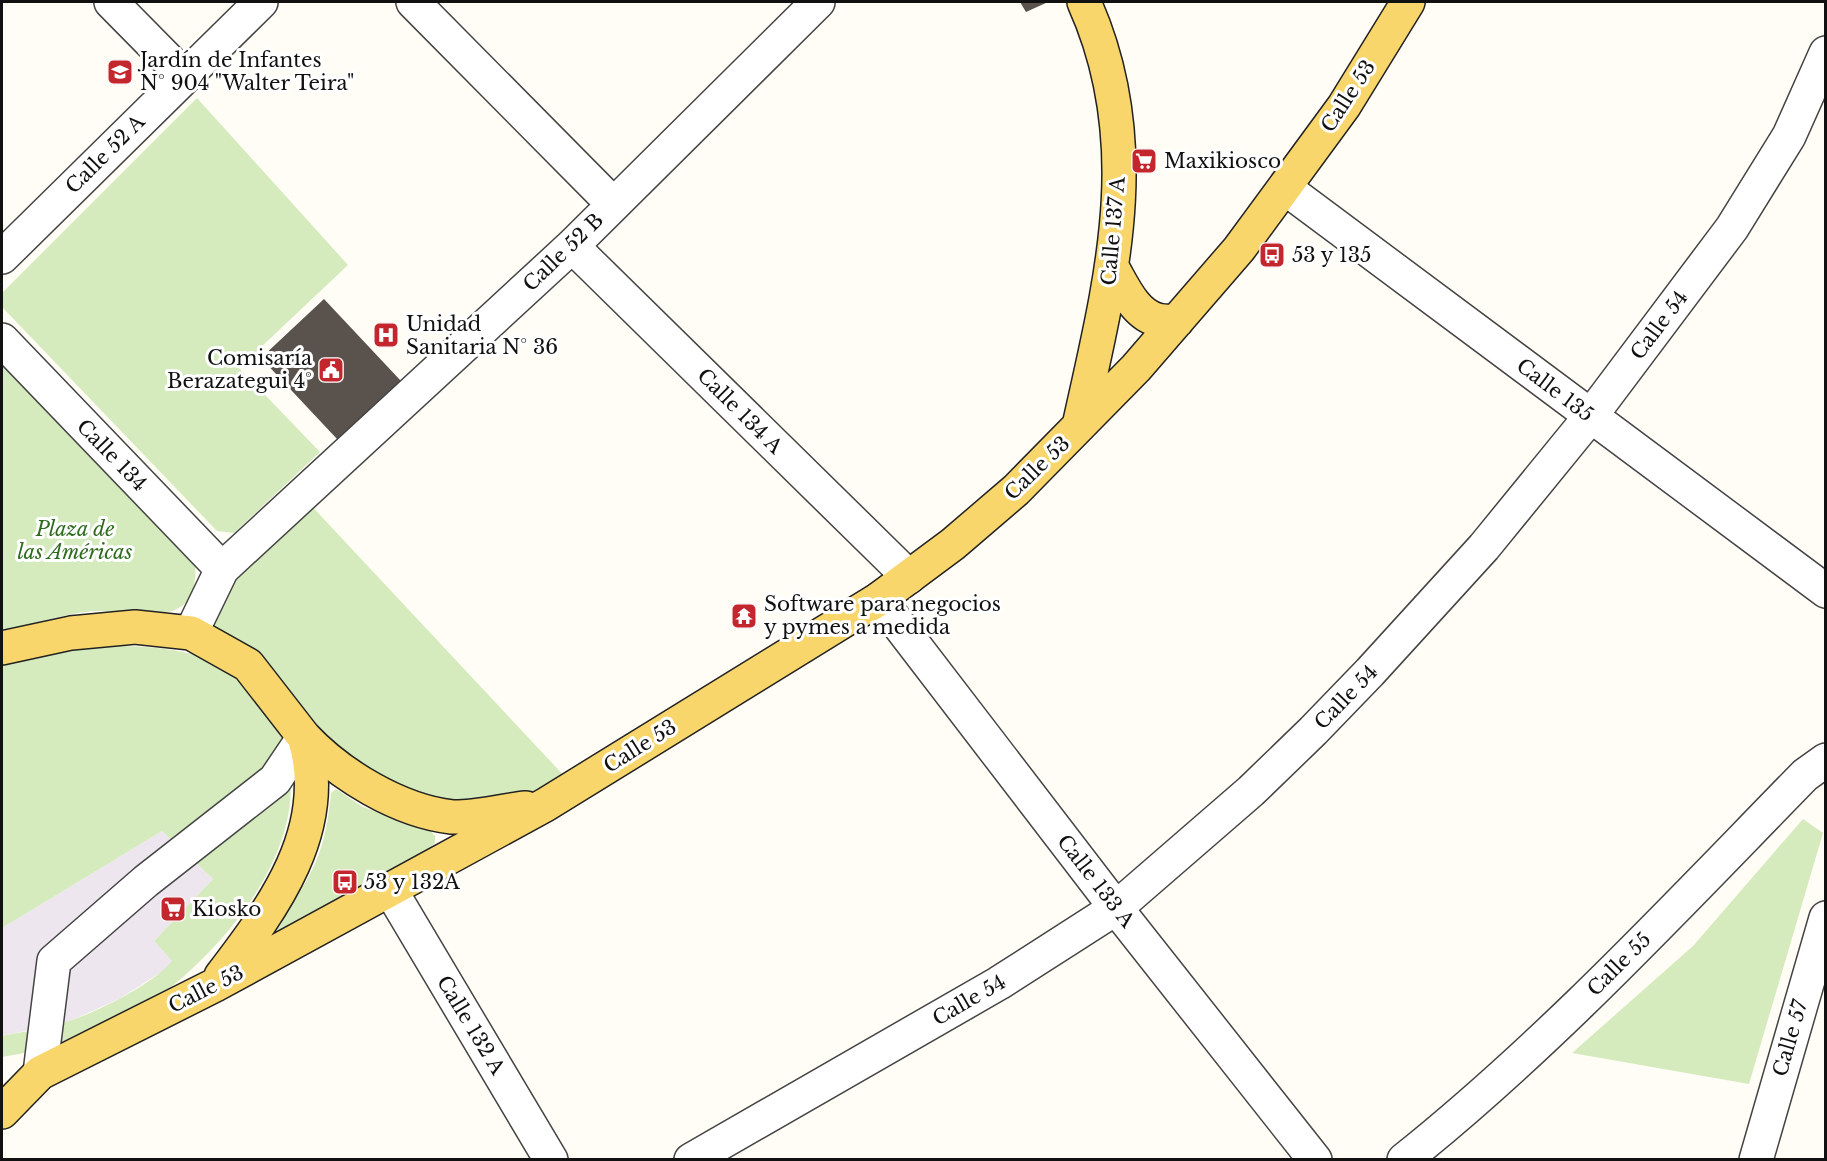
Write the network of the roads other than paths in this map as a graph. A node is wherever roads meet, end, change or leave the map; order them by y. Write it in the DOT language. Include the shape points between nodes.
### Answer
graph roads {
  1 [pos="111,2"];
  2 [pos="261,2"];
  3 [pos="413,2"];
  4 [pos="818,2"];
  5 [pos="1084,2"];
  6 [pos="1408,2"];
  7 [pos="1826,53"];
  8 [pos="184,76"];
  9 [pos="1285,188"];
  10 [pos="613,204"];
  11 [pos="572,246"];
  12 [pos="2,257"];
  13 [pos="1112,267"];
  14 [pos="1177,321"];
  15 [pos="2,340"];
  16 [pos="1590,417"];
  17 [pos="1079,426"];
  18 [pos="222,569"];
  19 [pos="909,577"];
  20 [pos="1826,591"];
  21 [pos="879,599"];
  22 [pos="191,633"];
  23 [pos="2,648"];
  24 [pos="304,737"];
  25 [pos="1826,760"];
  26 [pos="545,805"];
  27 [pos="391,891"];
  28 [pos="1116,908"];
  29 [pos="1826,918"];
  30 [pos="1817,976"];
  31 [pos="215,985"];
  32 [pos="40,1073"];
  33 [pos="2,1077"];
  34 [pos="2,1112"];
  35 [pos="550,1160"];
  36 [pos="691,1160"];
  37 [pos="1315,1160"];
  38 [pos="1404,1160"];
  39 [pos="1756,1160"];
  1 -- 8 [label="street"];
  2 -- 8 [label="street, Calle 52 A"];
  3 -- 10 [label="street"];
  4 -- 10 [label="street, Calle 52 B"];
  5 -- 13 [label="main road, Calle 137 A" via="1097,29 1114,101 1119,185"];
  6 -- 9 [label="main road, Calle 53" via="1344,106"];
  7 -- 16 [label="street, Calle 54" via="1789,136 1732,228"];
  8 -- 12 [label="street, Calle 52 A"];
  9 -- 14 [label="main road, Calle 53"];
  9 -- 16 [label="street, Calle 135"];
  10 -- 11 [label="street, Calle 52 B"];
  11 -- 18 [label="street, Calle 52 B"];
  11 -- 19 [label="street, Calle 134 A"];
  13 -- 14 [label="main road" via="1126,292 1148,316"];
  13 -- 17 [label="main road, Calle 137 A"];
  14 -- 17 [label="main road, Calle 53"];
  15 -- 18 [label="street, Calle 134"];
  16 -- 20 [label="street, Calle 135"];
  16 -- 28 [label="street, Calle 54" via="1484,547 1370,672 1251,791"];
  17 -- 19 [label="main road, Calle 53" via="1016,490"];
  18 -- 22 [label="street, Calle 52 B"];
  19 -- 21 [label="main road, Calle 53"];
  21 -- 26 [label="main road, Calle 53"];
  21 -- 28 [label="street, Calle 133 A"];
  22 -- 23 [label="main road" via="135,627 71,633"];
  22 -- 24 [label="main road, Calle 53" via="248,665"];
  24 -- 26 [label="main road, Calle 53" via="357,782 421,809 453,817"];
  24 -- 31 [label="main road" via="313,795 306,832 286,883"];
  24 -- 32 [label="street" via="275,780 146,881 54,961"];
  25 -- 38 [label="street, Calle 55" via="1804,775 1602,983 1496,1082"];
  26 -- 27 [label="main road, Calle 53"];
  27 -- 31 [label="main road, Calle 53"];
  27 -- 35 [label="street, Calle 132 A"];
  28 -- 36 [label="street, Calle 54" via="999,983"];
  28 -- 37 [label="street, Calle 133 A"];
  29 -- 30 [label="street, Calle 57"];
  30 -- 39 [label="street, Calle 57"];
  31 -- 32 [label="main road, Calle 53"];
  32 -- 33 [label="main road"];
  32 -- 34 [label="main road, Calle 53"];
}
